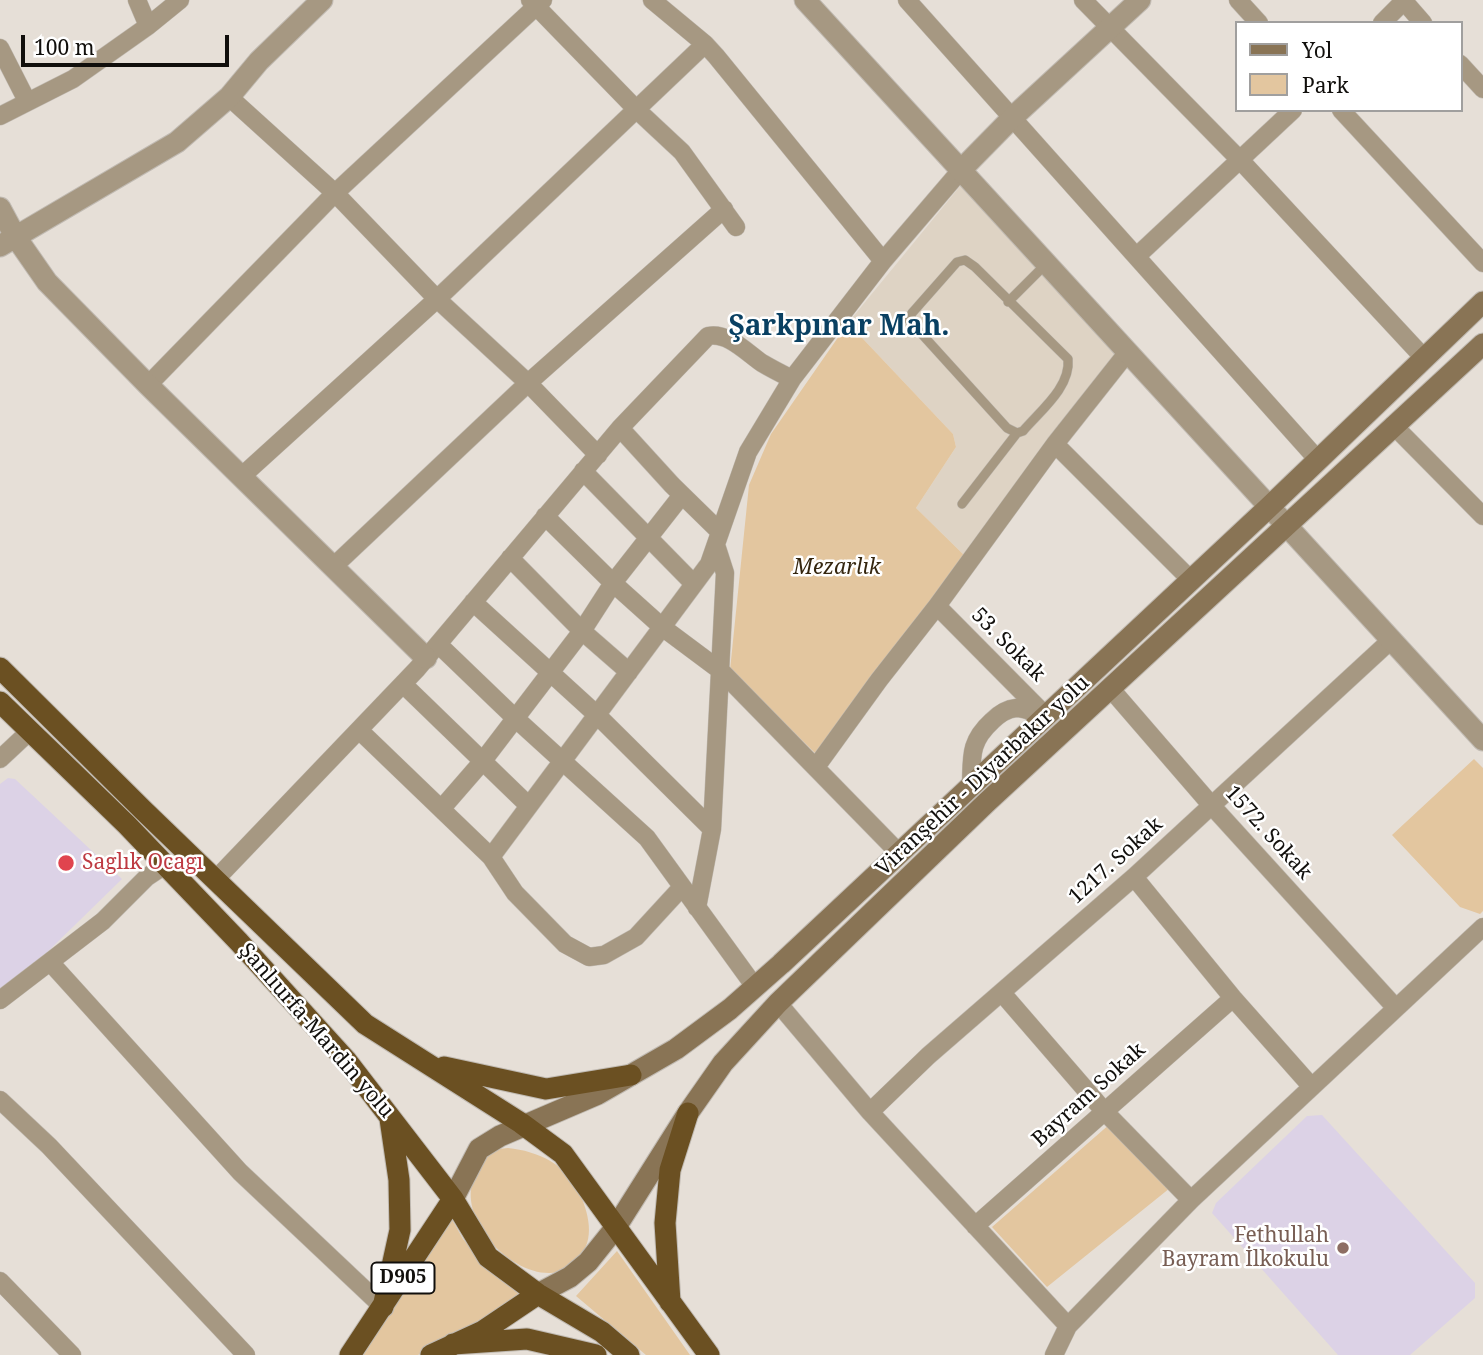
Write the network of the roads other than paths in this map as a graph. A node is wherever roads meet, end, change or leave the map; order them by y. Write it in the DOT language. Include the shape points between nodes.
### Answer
graph roads {
  1 [pos="137,0"];
  2 [pos="180,0"];
  3 [pos="322,0"];
  4 [pos="652,0"];
  5 [pos="805,0"];
  6 [pos="1083,0"];
  7 [pos="1140,0"];
  8 [pos="1238,0"];
  9 [pos="1404,0"];
  10 [pos="537,3"];
  11 [pos="915,3"];
  12 [pos="1257,21"];
  13 [pos="1384,21"];
  14 [pos="1421,21"];
  15 [pos="148,26"];
  16 [pos="1110,29"];
  17 [pos="705,44"];
  18 [pos="0,48"];
  19 [pos="1462,66"];
  20 [pos="1483,89"];
  21 [pos="229,97"];
  22 [pos="27,101"];
  23 [pos="637,110"];
  24 [pos="1291,112"];
  25 [pos="1343,112"];
  26 [pos="0,116"];
  27 [pos="1013,117"];
  28 [pos="1241,161"];
  29 [pos="961,170"];
  30 [pos="335,193"];
  31 [pos="0,208"];
  32 [pos="724,209"];
  33 [pos="736,227"];
  34 [pos="8,241"];
  35 [pos="1138,255"];
  36 [pos="883,261"];
  37 [pos="1483,263"];
  38 [pos="1046,264"];
  39 [pos="438,299"];
  40 [pos="1008,302"];
  41 [pos="1483,302"];
  42 [pos="1483,344"];
  43 [pos="1127,353"];
  44 [pos="1424,358"];
  45 [pos="792,379"];
  46 [pos="528,383"];
  47 [pos="148,384"];
  48 [pos="1393,425"];
  49 [pos="620,428"];
  50 [pos="1017,433"];
  51 [pos="1055,444"];
  52 [pos="598,455"];
  53 [pos="1318,460"];
  54 [pos="583,471"];
  55 [pos="242,477"];
  56 [pos="682,495"];
  57 [pos="962,504"];
  58 [pos="1268,508"];
  59 [pos="545,516"];
  60 [pos="1483,516"];
  61 [pos="1284,525"];
  62 [pos="649,537"];
  63 [pos="718,539"];
  64 [pos="510,558"];
  65 [pos="334,566"];
  66 [pos="1191,580"];
  67 [pos="613,583"];
  68 [pos="694,584"];
  69 [pos="473,601"];
  70 [pos="937,606"];
  71 [pos="663,627"];
  72 [pos="582,631"];
  73 [pos="1390,641"];
  74 [pos="432,651"];
  75 [pos="0,668"];
  76 [pos="721,671"];
  77 [pos="550,672"];
  78 [pos="629,672"];
  79 [pos="403,684"];
  80 [pos="1110,688"];
  81 [pos="0,702"];
  82 [pos="597,715"];
  83 [pos="1046,716"];
  84 [pos="515,718"];
  85 [pos="359,730"];
  86 [pos="30,731"];
  87 [pos="1482,738"];
  88 [pos="0,759"];
  89 [pos="482,762"];
  90 [pos="562,762"];
  91 [pos="816,766"];
  92 [pos="971,786"];
  93 [pos="529,806"];
  94 [pos="1212,806"];
  95 [pos="442,807"];
  96 [pos="712,829"];
  97 [pos="900,854"];
  98 [pos="491,858"];
  99 [pos="165,864"];
  100 [pos="1133,877"];
  101 [pos="215,880"];
  102 [pos="682,887"];
  103 [pos="697,908"];
  104 [pos="1483,927"];
  105 [pos="50,962"];
  106 [pos="755,987"];
  107 [pos="1002,993"];
  108 [pos="1233,998"];
  109 [pos="0,1000"];
  110 [pos="778,1003"];
  111 [pos="1395,1007"];
  112 [pos="426,1063"];
  113 [pos="631,1075"];
  114 [pos="1311,1087"];
  115 [pos="0,1100"];
  116 [pos="870,1112"];
  117 [pos="1105,1112"];
  118 [pos="688,1113"];
  119 [pos="390,1117"];
  120 [pos="527,1127"];
  121 [pos="453,1199"];
  122 [pos="1191,1200"];
  123 [pos="975,1226"];
  124 [pos="616,1227"];
  125 [pos="0,1282"];
  126 [pos="538,1294"];
  127 [pos="670,1302"];
  128 [pos="383,1307"];
  129 [pos="1068,1326"];
  130 [pos="453,1344"];
  131 [pos="72,1355"];
  132 [pos="246,1355"];
  133 [pos="350,1355"];
  134 [pos="431,1355"];
  135 [pos="596,1355"];
  136 [pos="629,1355"];
  137 [pos="709,1355"];
  138 [pos="1054,1355"];
  1 -- 15 [label="street"];
  2 -- 15 [label="street"];
  3 -- 21 [label="street"];
  4 -- 17 [label="street"];
  5 -- 29 [label="street"];
  6 -- 16 [label="street"];
  7 -- 16 [label="street"];
  8 -- 12 [label="street"];
  9 -- 13 [label="street"];
  9 -- 14 [label="street"];
  10 -- 23 [label="street"];
  10 -- 30 [label="street"];
  11 -- 27 [label="street"];
  15 -- 22 [label="street" via="73,79"];
  16 -- 27 [label="street"];
  16 -- 28 [label="street"];
  17 -- 23 [label="street"];
  17 -- 36 [label="street"];
  18 -- 22 [label="street"];
  19 -- 20 [label="street"];
  21 -- 30 [label="street"];
  21 -- 34 [label="street" via="177,142"];
  22 -- 26 [label="street"];
  23 -- 32 [label="street" via="682,152"];
  23 -- 39 [label="street"];
  24 -- 28 [label="street"];
  25 -- 37 [label="street"];
  27 -- 29 [label="street"];
  27 -- 35 [label="street"];
  28 -- 35 [label="street"];
  28 -- 44 [label="street"];
  29 -- 36 [label="street"];
  29 -- 38 [label="street"];
  30 -- 39 [label="street"];
  30 -- 47 [label="street"];
  31 -- 34 [label="street"];
  32 -- 33 [label="street"];
  32 -- 46 [label="street"];
  34 -- 47 [label="street"];
  35 -- 53 [label="street"];
  36 -- 45 [label="street"];
  38 -- 40 [label="lane"];
  38 -- 43 [label="street"];
  39 -- 46 [label="street"];
  39 -- 55 [label="street"];
  40 -- 50 [label="lane" via="1068,359 1069,367 1061,386"];
  40 -- 50 [label="lane" via="965,260 957,262 909,320 1007,428"];
  41 -- 44 [label="main road, Viranşehir - Diyarbakır yolu"];
  42 -- 48 [label="main road, Viranşehir - Diyarbakır yolu"];
  43 -- 51 [label="street"];
  43 -- 58 [label="street"];
  44 -- 53 [label="main road, Viranşehir - Diyarbakır yolu"];
  45 -- 49 [label="street" via="728,338 708,336"];
  45 -- 63 [label="street" via="748,452"];
  46 -- 52 [label="street"];
  46 -- 65 [label="street"];
  47 -- 55 [label="street"];
  48 -- 60 [label="street"];
  48 -- 61 [label="main road, Viranşehir - Diyarbakır yolu"];
  49 -- 52 [label="street"];
  49 -- 56 [label="street"];
  50 -- 57 [label="lane"];
  51 -- 66 [label="street"];
  51 -- 70 [label="street"];
  52 -- 54 [label="street"];
  53 -- 58 [label="main road, Viranşehir - Diyarbakır yolu"];
  54 -- 59 [label="street"];
  54 -- 62 [label="street"];
  55 -- 65 [label="street"];
  56 -- 62 [label="street"];
  56 -- 63 [label="street"];
  58 -- 61 [label="street"];
  58 -- 66 [label="main road, Viranşehir - Diyarbakır yolu"];
  59 -- 64 [label="street"];
  59 -- 67 [label="street"];
  61 -- 73 [label="street"];
  61 -- 80 [label="main road, Viranşehir - Diyarbakır yolu"];
  62 -- 67 [label="street"];
  62 -- 68 [label="street"];
  63 -- 68 [label="street" via="709,564"];
  63 -- 76 [label="street" via="725,573"];
  64 -- 69 [label="street"];
  64 -- 72 [label="street"];
  65 -- 74 [label="street"];
  66 -- 83 [label="main road, Viranşehir - Diyarbakır yolu"];
  67 -- 71 [label="street"];
  67 -- 72 [label="street"];
  68 -- 71 [label="street"];
  69 -- 74 [label="street"];
  69 -- 77 [label="street"];
  70 -- 83 [label="street, 53. Sokak"];
  70 -- 91 [label="street"];
  71 -- 76 [label="street"];
  71 -- 78 [label="street"];
  72 -- 77 [label="street"];
  72 -- 78 [label="street"];
  73 -- 87 [label="street"];
  73 -- 94 [label="street, 1217. Sokak"];
  74 -- 79 [label="street"];
  74 -- 84 [label="street"];
  75 -- 101 [label="highway"];
  76 -- 91 [label="street"];
  76 -- 96 [label="street"];
  77 -- 82 [label="street"];
  77 -- 84 [label="street"];
  78 -- 82 [label="street"];
  79 -- 85 [label="street"];
  79 -- 89 [label="street"];
  80 -- 94 [label="street, 1572. Sokak"];
  80 -- 110 [label="main road, Viranşehir - Diyarbakır yolu"];
  81 -- 86 [label="highway, Şanlıurfa-Mardin yolu"];
  82 -- 90 [label="street"];
  82 -- 96 [label="street"];
  83 -- 92 [label="main road, Viranşehir - Diyarbakır yolu"];
  83 -- 92 [label="street" via="1017,708 992,720 976,739"];
  84 -- 89 [label="street"];
  84 -- 90 [label="street"];
  85 -- 95 [label="street"];
  85 -- 101 [label="street"];
  86 -- 88 [label="street"];
  86 -- 99 [label="highway, Şanlıurfa-Mardin yolu"];
  89 -- 93 [label="street"];
  89 -- 95 [label="street"];
  90 -- 93 [label="street"];
  90 -- 102 [label="street" via="647,838"];
  91 -- 97 [label="street"];
  92 -- 97 [label="main road, Viranşehir - Diyarbakır yolu"];
  93 -- 98 [label="street"];
  94 -- 100 [label="street, 1217. Sokak"];
  94 -- 111 [label="street, 1572. Sokak"];
  95 -- 98 [label="street"];
  96 -- 103 [label="street"];
  97 -- 106 [label="main road, Viranşehir - Diyarbakır yolu"];
  98 -- 102 [label="street" via="515,893 565,944 589,957 604,955 636,937"];
  99 -- 105 [label="street"];
  99 -- 119 [label="highway, Şanlıurfa-Mardin yolu" via="346,1060"];
  100 -- 107 [label="street, 1217. Sokak"];
  100 -- 108 [label="street"];
  101 -- 112 [label="highway" via="366,1024"];
  102 -- 103 [label="street"];
  103 -- 106 [label="street"];
  104 -- 111 [label="street"];
  105 -- 109 [label="street"];
  105 -- 128 [label="street" via="240,1172"];
  106 -- 113 [label="main road, Viranşehir - Diyarbakır yolu" via="676,1049"];
  107 -- 116 [label="street, 1217. Sokak"];
  107 -- 117 [label="street"];
  108 -- 114 [label="street"];
  108 -- 117 [label="street, Bayram Sokak"];
  110 -- 116 [label="street"];
  110 -- 118 [label="main road, Viranşehir - Diyarbakır yolu" via="723,1063"];
  111 -- 114 [label="street"];
  112 -- 113 [label="highway" via="546,1089"];
  112 -- 120 [label="highway"];
  113 -- 120 [label="main road, Viranşehir - Diyarbakır yolu"];
  114 -- 122 [label="street"];
  115 -- 132 [label="street"];
  116 -- 123 [label="street"];
  117 -- 122 [label="street"];
  117 -- 123 [label="street, Bayram Sokak"];
  118 -- 124 [label="main road, Viranşehir - Diyarbakır yolu"];
  118 -- 127 [label="highway" via="670,1170 665,1223"];
  119 -- 121 [label="highway, Şanlıurfa-Mardin yolu"];
  119 -- 128 [label="highway" via="400,1180 400,1230"];
  120 -- 121 [label="main road, Viranşehir - Diyarbakır yolu" via="479,1149"];
  120 -- 124 [label="highway" via="563,1154"];
  121 -- 126 [label="highway, Şanlıurfa-Mardin yolu" via="488,1257"];
  121 -- 128 [label="highway, D905"];
  122 -- 129 [label="street"];
  123 -- 129 [label="street"];
  124 -- 126 [label="main road, Viranşehir - Diyarbakır yolu" via="589,1262"];
  124 -- 127 [label="highway"];
  125 -- 131 [label="street"];
  126 -- 130 [label="highway"];
  126 -- 136 [label="highway, Şanlıurfa-Mardin yolu" via="602,1332"];
  127 -- 137 [label="highway"];
  128 -- 133 [label="highway, D905"];
  129 -- 138 [label="street"];
  130 -- 134 [label="highway"];
  130 -- 135 [label="highway" via="527,1339"];
}
